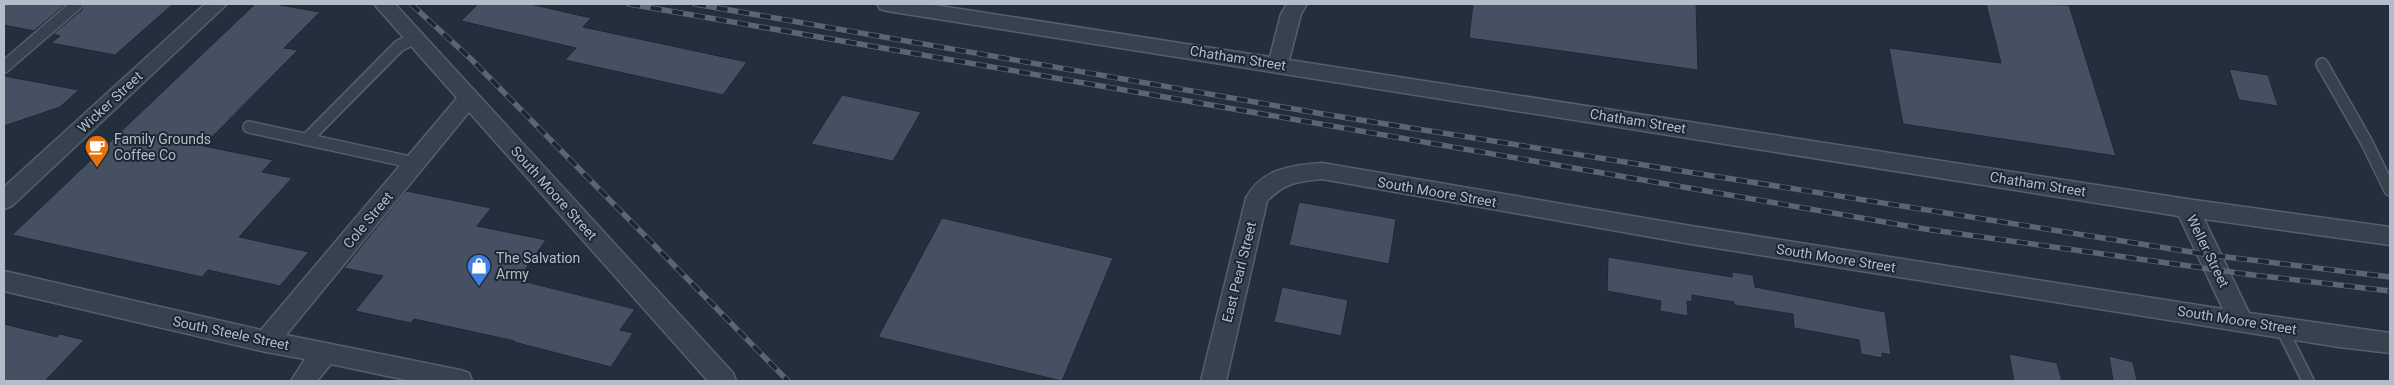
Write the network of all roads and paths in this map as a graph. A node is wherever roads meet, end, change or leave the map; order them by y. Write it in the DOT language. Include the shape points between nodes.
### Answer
graph roads {
  1 [pos="77,4"];
  2 [pos="217,4"];
  3 [pos="384,4"];
  4 [pos="887,4"];
  5 [pos="1297,4"];
  6 [pos="415,38"];
  7 [pos="1278,64"];
  8 [pos="2322,64"];
  9 [pos="4,67"];
  10 [pos="469,98"];
  11 [pos="249,127"];
  12 [pos="307,139"];
  13 [pos="415,163"];
  14 [pos="1284,176"];
  15 [pos="2390,190"];
  16 [pos="4,200"];
  17 [pos="2187,208"];
  18 [pos="2390,236"];
  19 [pos="4,281"];
  20 [pos="2241,321"];
  21 [pos="2281,327"];
  22 [pos="266,342"];
  23 [pos="2390,343"];
  24 [pos="325,352"];
  25 [pos="303,381"];
  26 [pos="460,381"];
  27 [pos="724,381"];
  28 [pos="1213,381"];
  29 [pos="2308,381"];
  1 -- 9 [label="lane"];
  2 -- 16 [label="street, Wicker Street"];
  3 -- 6 [label="street, South Moore Street"];
  4 -- 7 [label="street, Chatham Street"];
  5 -- 7 [label="street" via="1291,14"];
  6 -- 10 [label="street, South Moore Street"];
  6 -- 12 [label="lane" via="399,46"];
  7 -- 17 [label="street, Chatham Street"];
  8 -- 15 [label="lane"];
  10 -- 13 [label="street, Cole Street"];
  10 -- 27 [label="street, South Moore Street"];
  11 -- 12 [label="lane"];
  12 -- 13 [label="lane"];
  13 -- 22 [label="street, Cole Street"];
  14 -- 20 [label="street, South Moore Street" via="1322,171 1691,235"];
  14 -- 28 [label="street, East Pearl Street" via="1272,181 1257,198"];
  17 -- 18 [label="street, Chatham Street"];
  17 -- 20 [label="street, Weller Street"];
  19 -- 22 [label="street, South Steele Street"];
  20 -- 21 [label="street, South Moore Street"];
  21 -- 23 [label="street, South Moore Street"];
  21 -- 29 [label="lane"];
  22 -- 24 [label="street, South Steele Street"];
  24 -- 25 [label="street"];
  24 -- 26 [label="street, South Steele Street"];
}
